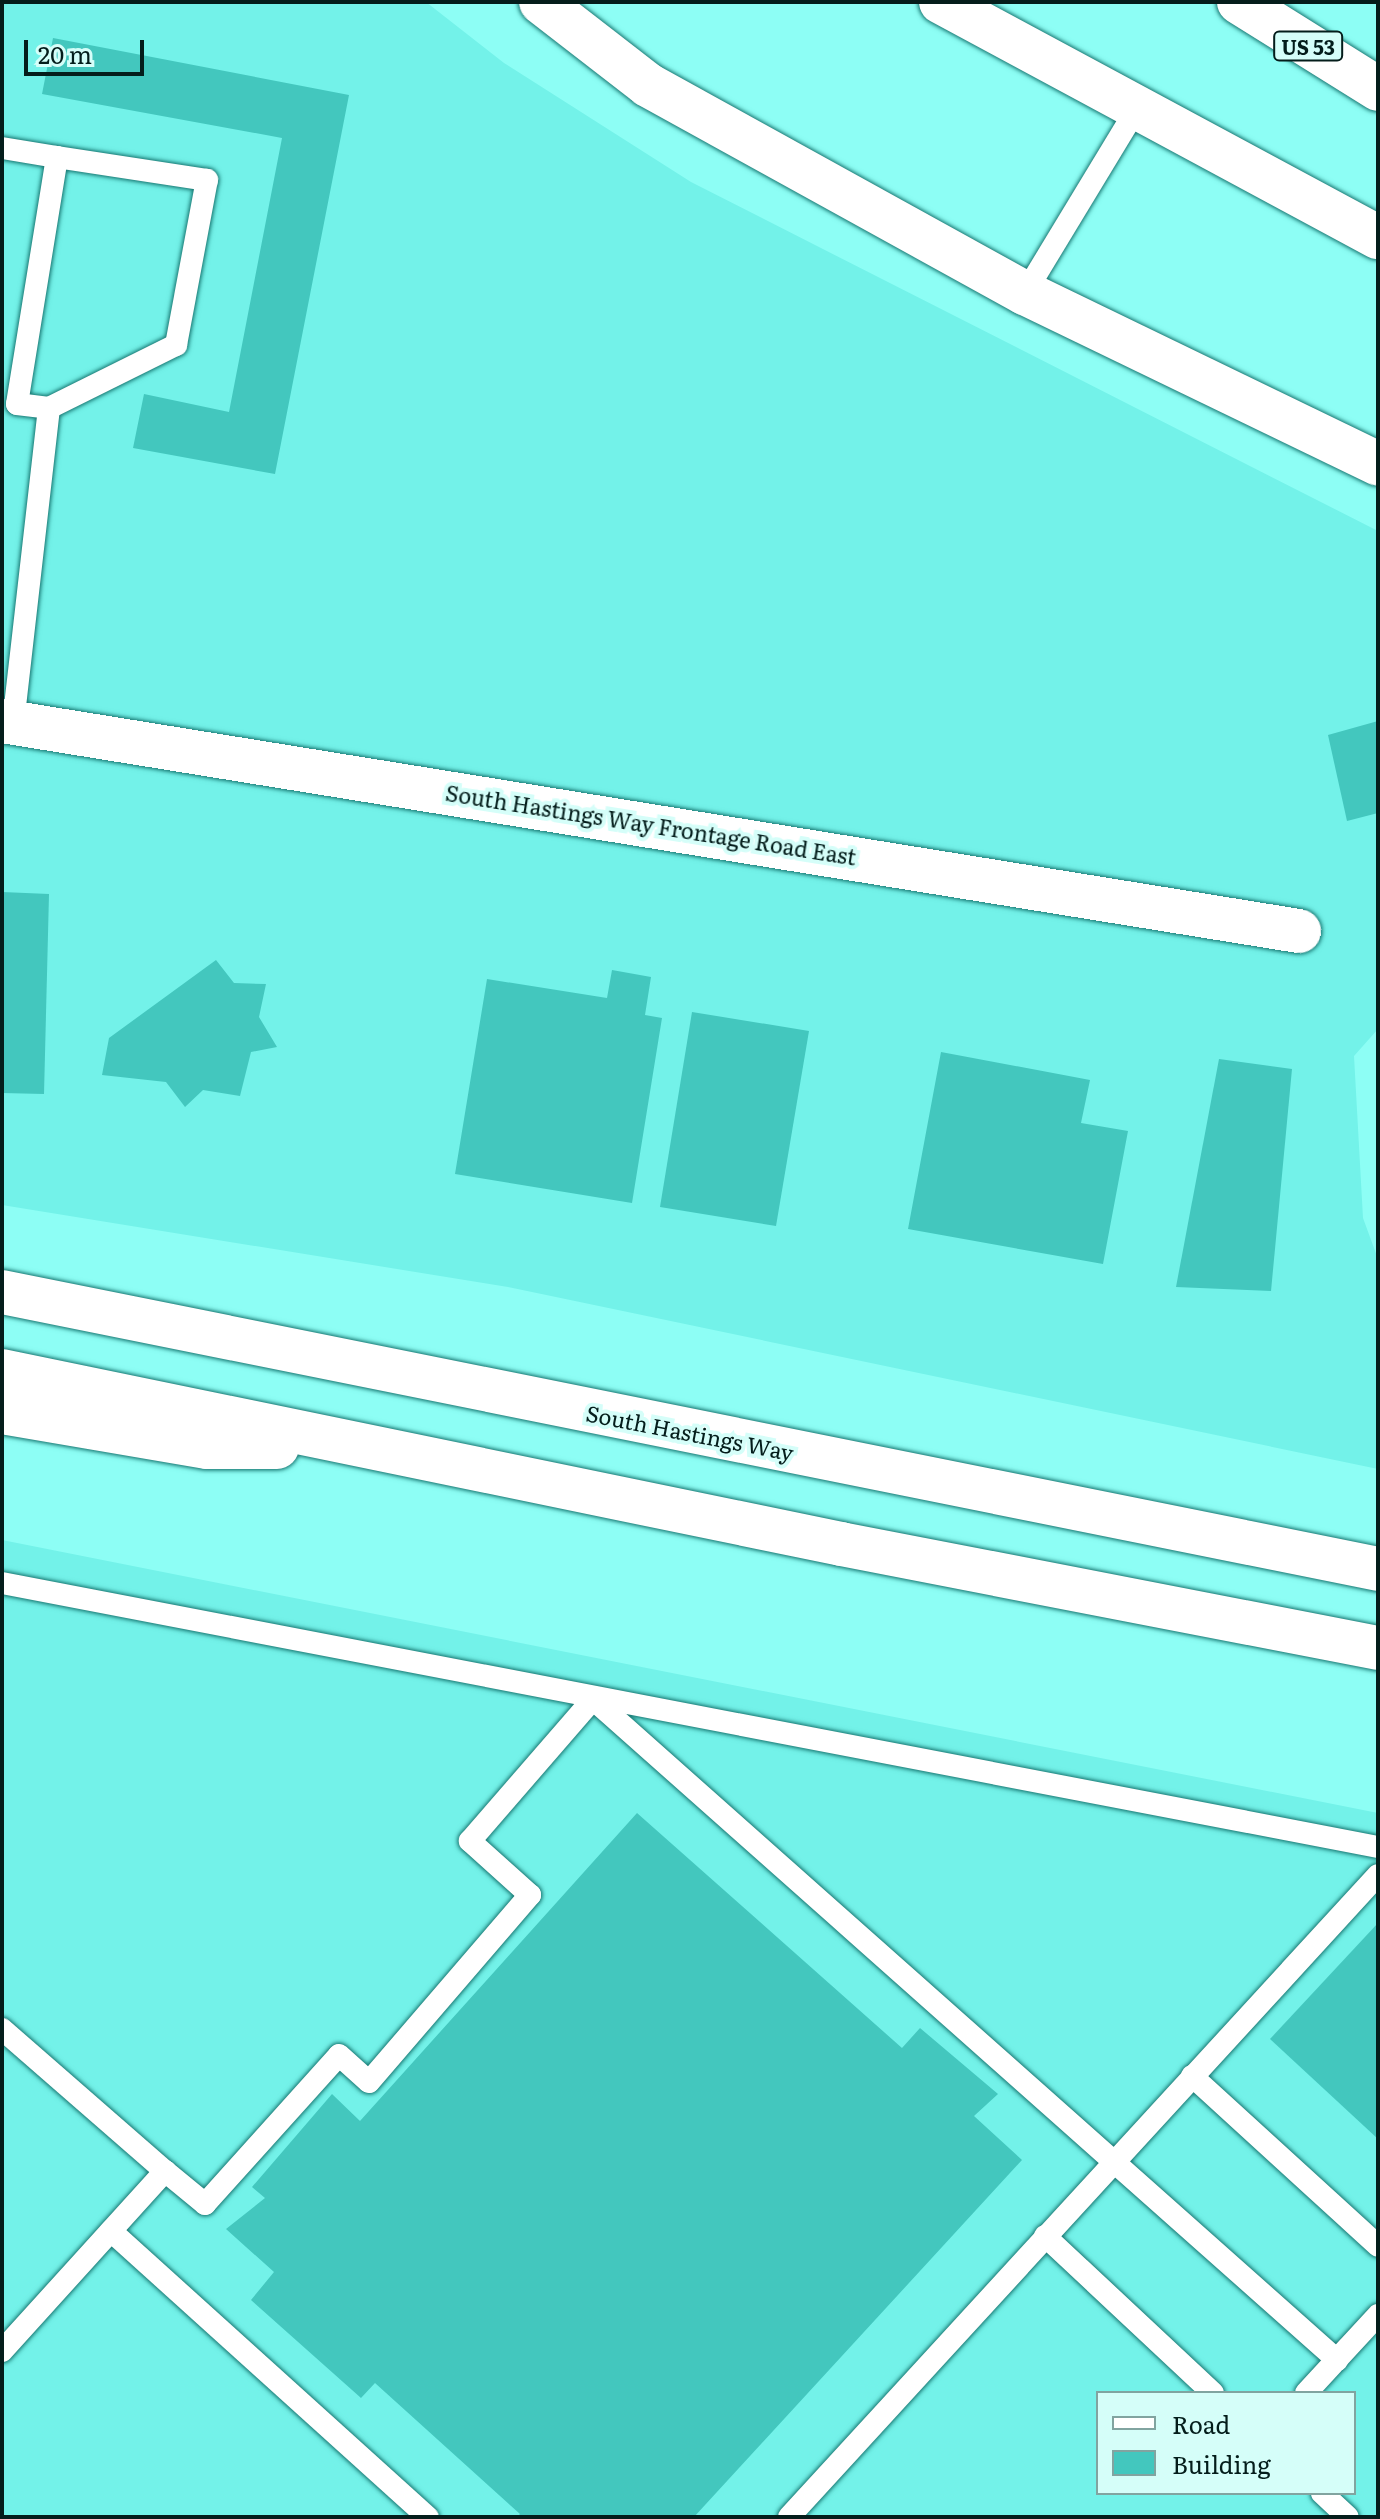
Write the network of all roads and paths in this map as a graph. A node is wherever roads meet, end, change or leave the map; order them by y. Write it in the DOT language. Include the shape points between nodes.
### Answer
graph roads {
  1 [pos="541,2"];
  2 [pos="941,2"];
  3 [pos="1239,2"];
  4 [pos="1378,89"];
  5 [pos="1137,108"];
  6 [pos="2,148"];
  7 [pos="57,157"];
  8 [pos="1378,237"];
  9 [pos="1025,293"];
  10 [pos="49,408"];
  11 [pos="1378,464"];
  12 [pos="8,721"];
  13 [pos="1299,931"];
  14 [pos="2,1292"];
  15 [pos="2,1371"];
  16 [pos="2,1412"];
  17 [pos="370,1447"];
  18 [pos="1378,1569"];
  19 [pos="2,1583"];
  20 [pos="1378,1648"];
  21 [pos="593,1699"];
  22 [pos="1378,1847"];
  23 [pos="1378,1875"];
  24 [pos="2,2029"];
  25 [pos="1192,2076"];
  26 [pos="1115,2160"];
  27 [pos="165,2171"];
  28 [pos="111,2231"];
  29 [pos="1045,2236"];
  30 [pos="1378,2246"];
  31 [pos="1378,2315"];
  32 [pos="2,2351"];
  33 [pos="1337,2360"];
  34 [pos="1211,2391"];
  35 [pos="1308,2391"];
  36 [pos="1324,2495"];
  37 [pos="428,2517"];
  38 [pos="789,2517"];
  39 [pos="1348,2517"];
  1 -- 9 [label="main road" via="648,85"];
  2 -- 5 [label="main road"];
  3 -- 4 [label="main road, US 53"];
  5 -- 8 [label="main road"];
  5 -- 9 [label="lane"];
  6 -- 7 [label="lane"];
  7 -- 10 [label="lane" via="17,404"];
  7 -- 10 [label="lane" via="207,180 176,345"];
  9 -- 11 [label="main road"];
  10 -- 12 [label="lane"];
  12 -- 13 [label="main road, South Hastings Way Frontage Road East"];
  14 -- 18 [label="main road, South Hastings Way"];
  15 -- 17 [label="main road"];
  16 -- 17 [label="main road" via="207,1447"];
  17 -- 20 [label="main road"];
  19 -- 21 [label="lane"];
  21 -- 22 [label="lane"];
  21 -- 26 [label="lane"];
  21 -- 27 [label="lane" via="470,1841 530,1895 369,2082 339,2055 205,2204"];
  23 -- 25 [label="lane"];
  24 -- 27 [label="lane"];
  25 -- 26 [label="lane"];
  25 -- 30 [label="lane"];
  26 -- 29 [label="lane"];
  26 -- 33 [label="lane"];
  27 -- 28 [label="lane"];
  28 -- 32 [label="lane"];
  28 -- 37 [label="lane"];
  29 -- 34 [label="lane"];
  29 -- 38 [label="lane"];
  31 -- 33 [label="lane"];
  33 -- 35 [label="lane"];
  36 -- 39 [label="lane"];
}
